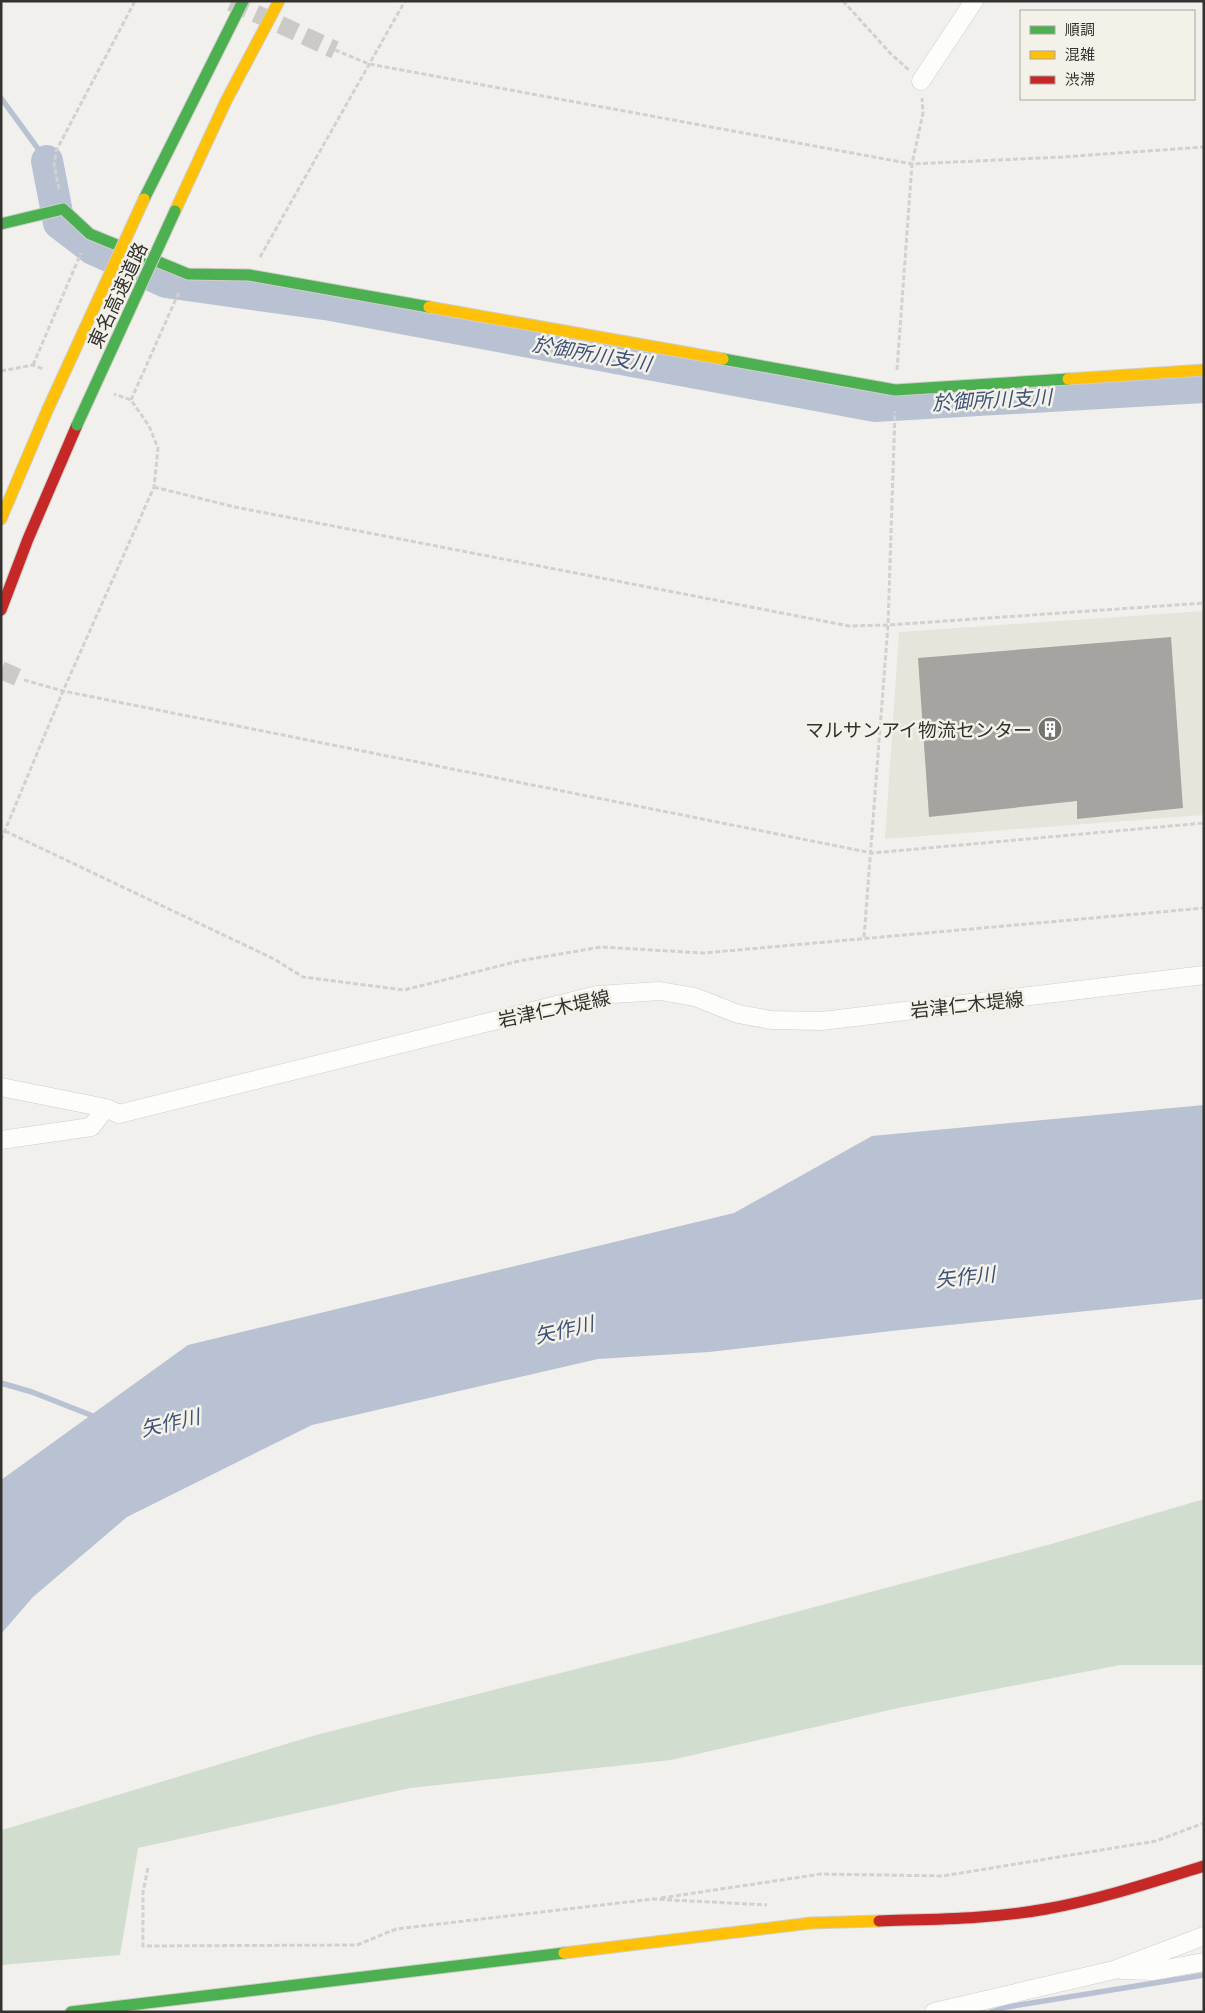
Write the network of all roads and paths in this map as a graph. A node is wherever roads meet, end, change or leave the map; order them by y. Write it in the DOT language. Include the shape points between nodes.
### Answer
graph roads {
  1 [pos="135,1"];
  2 [pos="243,1"];
  3 [pos="278,1"];
  4 [pos="405,1"];
  5 [pos="843,1"];
  6 [pos="974,1"];
  7 [pos="335,50"];
  8 [pos="369,64"];
  9 [pos="921,80"];
  10 [pos="1204,147"];
  11 [pos="912,164"];
  12 [pos="63,210"];
  13 [pos="1,224"];
  14 [pos="90,234"];
  15 [pos="188,274"];
  16 [pos="250,275"];
  17 [pos="1204,370"];
  18 [pos="1,371"];
  19 [pos="895,390"];
  20 [pos="154,487"];
  21 [pos="1,519"];
  22 [pos="1204,603"];
  23 [pos="1,610"];
  24 [pos="888,625"];
  25 [pos="24,680"];
  26 [pos="62,691"];
  27 [pos="1204,823"];
  28 [pos="5,831"];
  29 [pos="1,840"];
  30 [pos="872,852"];
  31 [pos="1204,908"];
  32 [pos="864,937"];
  33 [pos="1204,975"];
  34 [pos="1,1087"];
  35 [pos="106,1108"];
  36 [pos="1,1140"];
  37 [pos="1204,1823"];
  38 [pos="1204,1866"];
  39 [pos="148,1868"];
  40 [pos="653,1899"];
  41 [pos="772,1906"];
  42 [pos="1204,1936"];
  43 [pos="1204,1962"];
  44 [pos="1114,1970"];
  45 [pos="71,2012"];
  46 [pos="934,2012"];
  1 -- 12 [label="path" via="56,151 54,165"];
  2 -- 21 [label="main road, 東名高速道路, bridge" via="144,198"];
  3 -- 23 [label="main road, 東名高速道路, bridge" via="226,101 77,425"];
  4 -- 8 [label="path"];
  5 -- 9 [label="path" via="891,54"];
  6 -- 9 [label="street"];
  7 -- 8 [label="path"];
  8 -- 11 [label="path"];
  8 -- 16 [label="path"];
  9 -- 11 [label="path" via="923,112"];
  10 -- 11 [label="path"];
  11 -- 19 [label="path"];
  12 -- 13 [label="main road"];
  12 -- 14 [label="main road"];
  14 -- 15 [label="main road"];
  14 -- 18 [label="path" via="33,365"];
  15 -- 16 [label="main road"];
  15 -- 20 [label="path" via="131,400 149,426 158,448"];
  16 -- 19 [label="main road"];
  17 -- 19 [label="main road"];
  19 -- 24 [label="path"];
  20 -- 24 [label="path" via="235,507 849,626"];
  20 -- 26 [label="path"];
  22 -- 24 [label="path"];
  24 -- 30 [label="path"];
  25 -- 26 [label="path"];
  26 -- 28 [label="path"];
  26 -- 30 [label="path"];
  27 -- 30 [label="path"];
  28 -- 29 [label="path"];
  28 -- 32 [label="path" via="274,959 303,977 404,990 519,961 601,947 704,953"];
  30 -- 32 [label="path"];
  31 -- 32 [label="path"];
  33 -- 35 [label="street, 岩津仁木堤線" via="822,1021 770,1020 738,1014 695,997 660,991 597,995 119,1114"];
  34 -- 35 [label="street, 岩津仁木堤線"];
  35 -- 36 [label="street" via="90,1127"];
  37 -- 40 [label="path" via="1156,1841 943,1876 821,1874"];
  38 -- 45 [label="main road" via="1047,1909 984,1918 811,1924"];
  39 -- 40 [label="path" via="142,1892 144,1946 357,1945 396,1929"];
  40 -- 41 [label="path"];
  42 -- 44 [label="street"];
  43 -- 44 [label="street" via="1154,1971"];
  44 -- 46 [label="street"];
}
